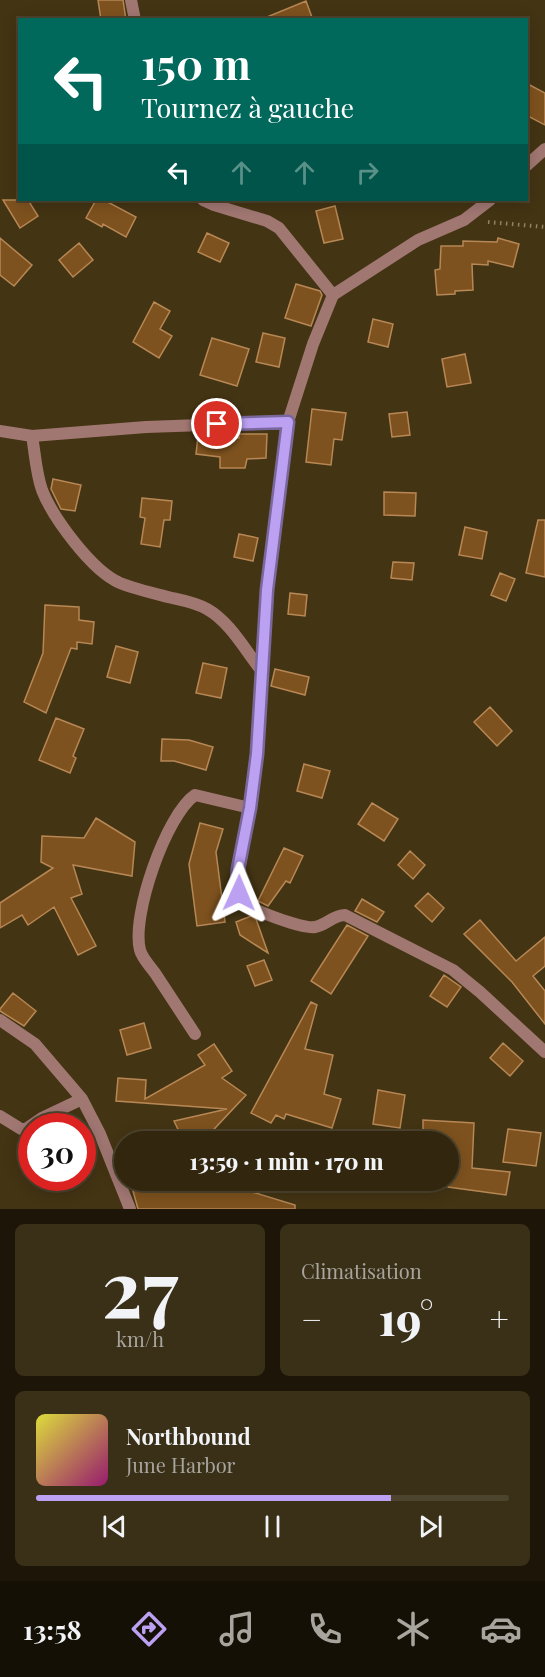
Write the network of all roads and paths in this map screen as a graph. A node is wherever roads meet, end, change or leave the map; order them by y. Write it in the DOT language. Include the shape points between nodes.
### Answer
graph roads {
  1 [pos="131,0"];
  2 [pos="135,18"];
  3 [pos="545,149"];
  4 [pos="528,164"];
  5 [pos="205,201"];
  6 [pos="489,201"];
  7 [pos="464,220"];
  8 [pos="545,228"];
  9 [pos="333,295"];
  10 [pos="288,422"];
  11 [pos="0,430"];
  12 [pos="32,436"];
  13 [pos="261,670"];
  14 [pos="250,808"];
  15 [pos="0,1020"];
  16 [pos="195,1034"];
  17 [pos="545,1052"];
  18 [pos="82,1099"];
  19 [pos="0,1116"];
  20 [pos="130,1209"];
  1 -- 2 [label="street"];
  3 -- 4 [label="street"];
  5 -- 9 [label="street" via="279,228"];
  6 -- 7 [label="street"];
  7 -- 8 [label="path"];
  7 -- 9 [label="street" via="418,240"];
  9 -- 10 [label="street"];
  10 -- 12 [label="street"];
  10 -- 13 [label="street"];
  11 -- 12 [label="street"];
  12 -- 13 [label="street" via="42,489 76,545 118,583 206,608 220,618"];
  13 -- 14 [label="street"];
  14 -- 16 [label="street" via="195,795 189,800 165,836 146,896 140,951"];
  14 -- 17 [label="street" via="238,869 237,885 244,902 305,927 316,927 337,915 345,915 442,963"];
  15 -- 18 [label="street" via="35,1044"];
  18 -- 19 [label="street" via="26,1129 21,1130"];
  18 -- 20 [label="street"];
}
